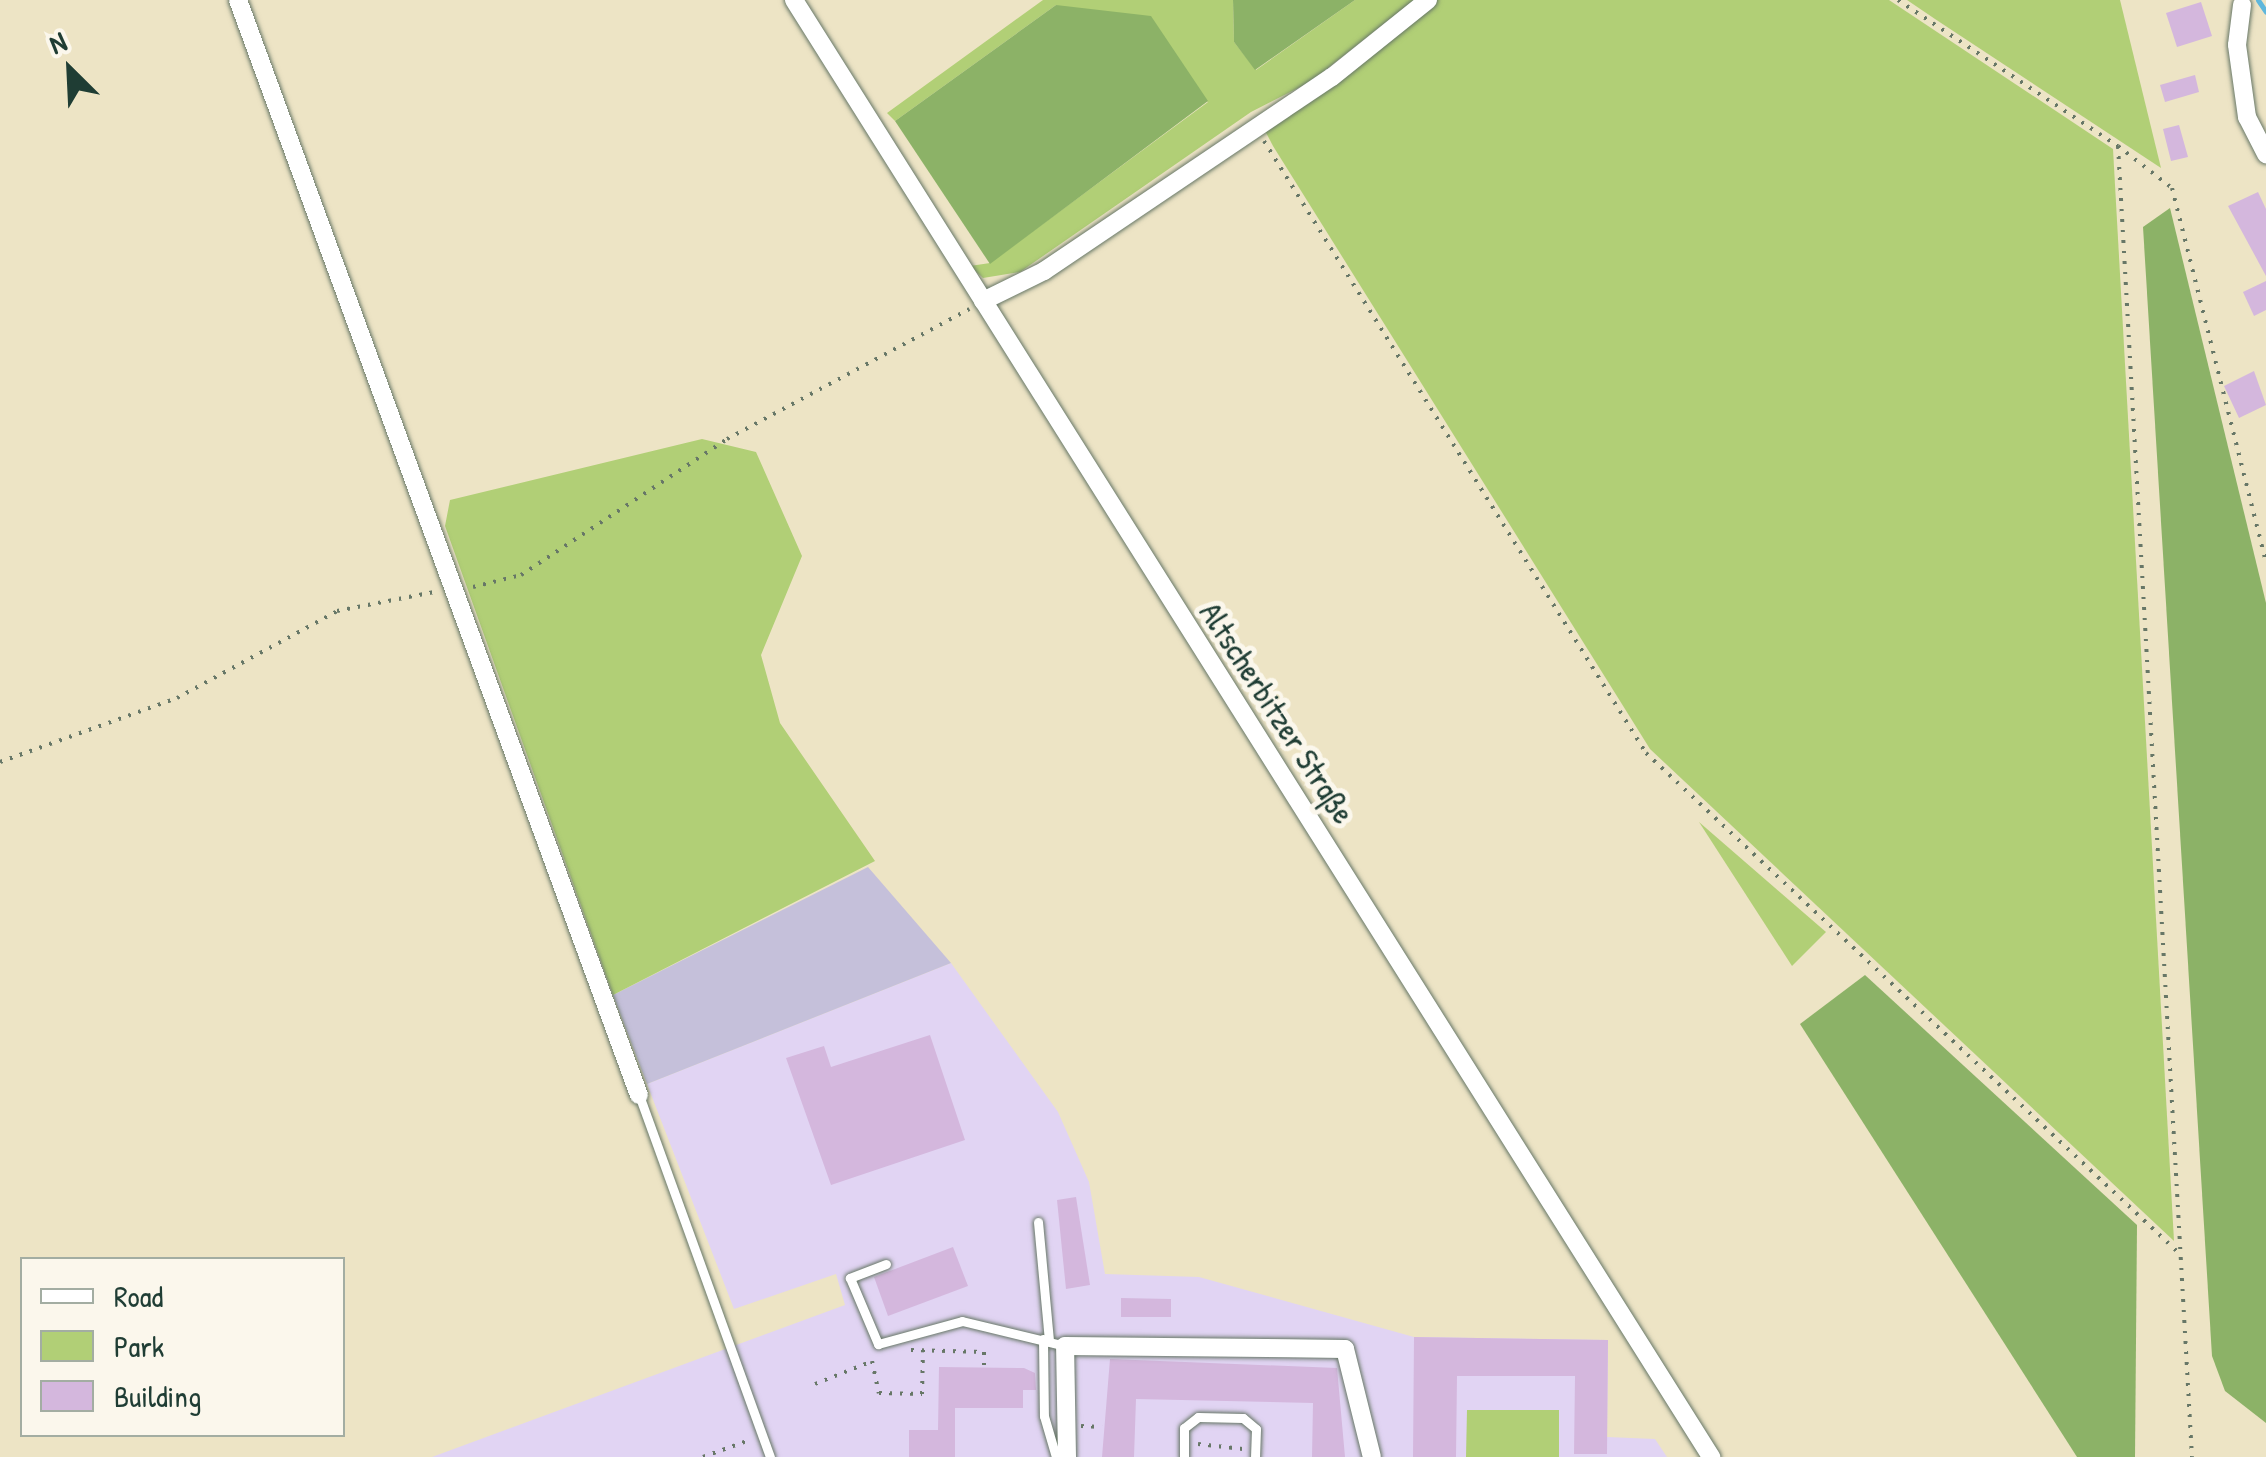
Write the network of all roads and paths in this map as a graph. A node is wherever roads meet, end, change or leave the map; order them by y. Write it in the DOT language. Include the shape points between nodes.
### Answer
graph roads {
  1 [pos="238,0"];
  2 [pos="794,0"];
  3 [pos="1428,0"];
  4 [pos="1898,0"];
  5 [pos="2242,6"];
  6 [pos="1256,125"];
  7 [pos="2118,146"];
  8 [pos="2266,154"];
  9 [pos="983,301"];
  10 [pos="2266,564"];
  11 [pos="457,590"];
  12 [pos="0,762"];
  13 [pos="639,1095"];
  14 [pos="1038,1222"];
  15 [pos="2180,1255"];
  16 [pos="886,1264"];
  17 [pos="1052,1342"];
  18 [pos="883,1345"];
  19 [pos="923,1350"];
  20 [pos="872,1361"];
  21 [pos="984,1367"];
  22 [pos="815,1384"];
  23 [pos="762,1435"];
  24 [pos="703,1457"];
  25 [pos="770,1457"];
  26 [pos="1052,1457"];
  27 [pos="1067,1457"];
  28 [pos="1184,1457"];
  29 [pos="1255,1457"];
  30 [pos="1372,1457"];
  31 [pos="1711,1457"];
  32 [pos="2192,1457"];
  1 -- 11 [label="street"];
  2 -- 9 [label="street, Altscherbitzer Straße"];
  3 -- 6 [label="street"];
  4 -- 7 [label="path"];
  5 -- 8 [label="street" via="2236,45 2248,117"];
  6 -- 9 [label="street" via="1044,271"];
  6 -- 15 [label="path" via="1646,753"];
  7 -- 10 [label="path" via="2172,188"];
  7 -- 15 [label="path"];
  9 -- 11 [label="path" via="727,439 521,575"];
  9 -- 31 [label="street, Altscherbitzer Straße"];
  11 -- 12 [label="path" via="337,611 177,698"];
  11 -- 13 [label="street"];
  13 -- 23 [label="lane"];
  14 -- 17 [label="lane"];
  15 -- 32 [label="path"];
  16 -- 18 [label="lane" via="850,1278"];
  17 -- 18 [label="lane" via="962,1321"];
  17 -- 26 [label="lane"];
  17 -- 27 [label="street"];
  17 -- 30 [label="street" via="1345,1349"];
  18 -- 19 [label="path"];
  18 -- 20 [label="path"];
  19 -- 20 [label="path" via="922,1394 878,1394"];
  19 -- 21 [label="path" via="984,1352"];
  20 -- 22 [label="path"];
  23 -- 24 [label="path"];
  23 -- 25 [label="lane"];
  28 -- 29 [label="lane" via="1184,1428 1198,1417 1242,1418 1256,1430"];
}
